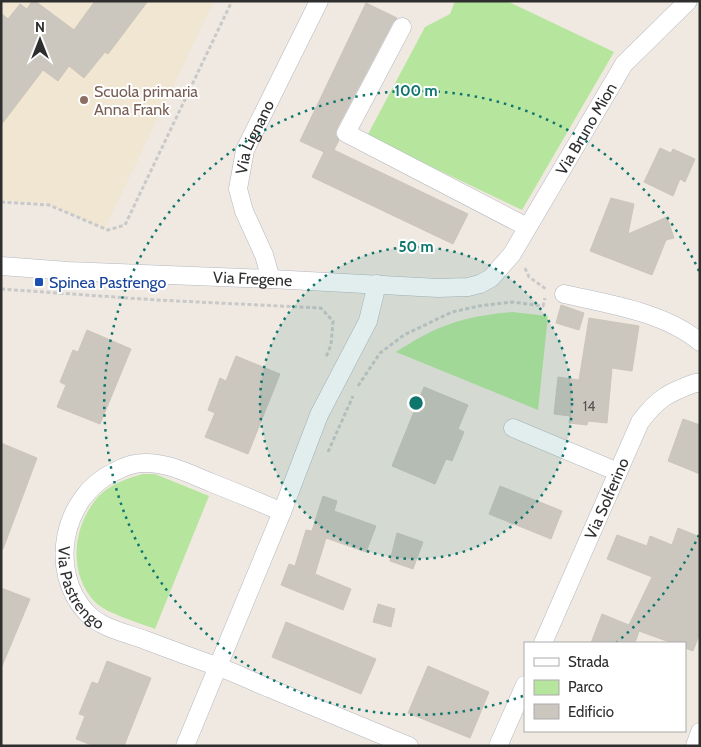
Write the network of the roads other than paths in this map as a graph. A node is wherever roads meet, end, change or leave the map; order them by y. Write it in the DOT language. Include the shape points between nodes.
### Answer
graph roads {
  1 [pos="319,1"];
  2 [pos="688,1"];
  3 [pos="402,27"];
  4 [pos="527,227"];
  5 [pos="1,266"];
  6 [pos="500,269"];
  7 [pos="271,279"];
  8 [pos="378,284"];
  9 [pos="556,292"];
  10 [pos="700,342"];
  11 [pos="700,383"];
  12 [pos="513,428"];
  13 [pos="618,472"];
  14 [pos="282,512"];
  15 [pos="543,642"];
  16 [pos="217,666"];
  17 [pos="524,687"];
  18 [pos="700,732"];
  19 [pos="185,746"];
  20 [pos="409,746"];
  21 [pos="498,746"];
  22 [pos="695,746"];
  1 -- 7 [label="street, Via Lignano" via="245,150 238,189"];
  2 -- 4 [label="street, Via Bruno Mion" via="624,64"];
  3 -- 4 [label="street" via="346,133"];
  4 -- 6 [label="street, Via Bruno Mion"];
  5 -- 7 [label="street, Via Fregene"];
  6 -- 8 [label="street, Via Fregene" via="480,284 468,286 438,288"];
  7 -- 8 [label="street, Via Fregene"];
  8 -- 14 [label="street" via="368,321 319,415"];
  9 -- 10 [label="street" via="661,319"];
  11 -- 13 [label="street, Via Solferino" via="664,396 650,409 640,422"];
  12 -- 13 [label="street"];
  13 -- 15 [label="street, Via Solferino"];
  14 -- 16 [label="street"];
  14 -- 16 [label="street, Via Pastrengo" via="180,470 142,462 106,476 89,489 69,523 64,556 67,575 75,596 88,614 107,626"];
  16 -- 19 [label="street"];
  16 -- 20 [label="street, Via Pastrengo"];
  17 -- 21 [label="street"];
  18 -- 22 [label="street"];
}
